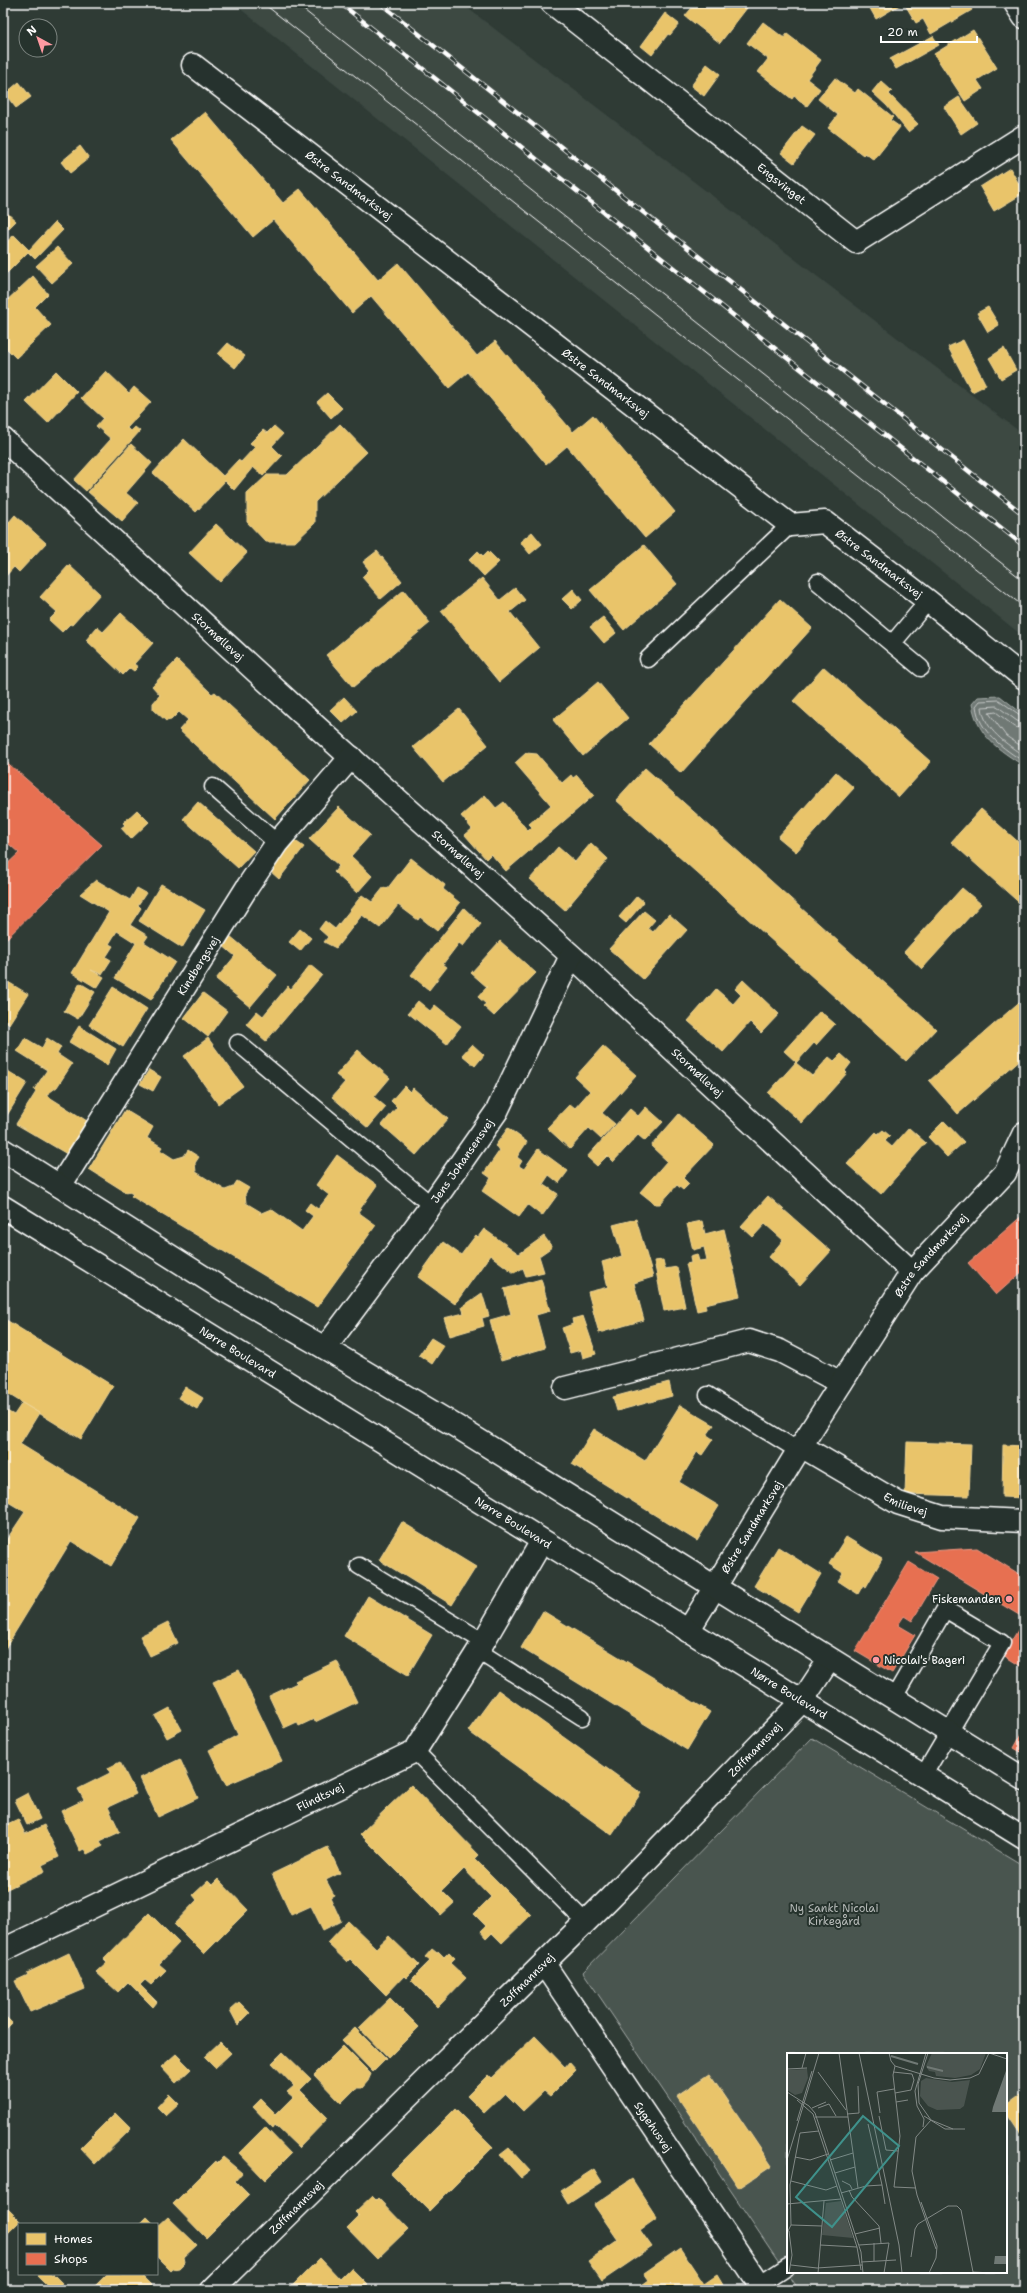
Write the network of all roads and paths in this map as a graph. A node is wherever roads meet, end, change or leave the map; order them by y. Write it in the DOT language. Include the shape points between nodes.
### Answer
graph roads {
  1 [pos="552,3"];
  2 [pos="1015,3"];
  3 [pos="1024,17"];
  4 [pos="193,65"];
  5 [pos="1024,136"];
  6 [pos="3,439"];
  7 [pos="790,525"];
  8 [pos="818,582"];
  9 [pos="928,601"];
  10 [pos="892,644"];
  11 [pos="648,659"];
  12 [pos="921,668"];
  13 [pos="1024,678"];
  14 [pos="351,757"];
  15 [pos="213,787"];
  16 [pos="277,843"];
  17 [pos="571,956"];
  18 [pos="238,1043"];
  19 [pos="1024,1133"];
  20 [pos="3,1150"];
  21 [pos="60,1186"];
  22 [pos="431,1205"];
  23 [pos="3,1207"];
  24 [pos="912,1272"];
  25 [pos="325,1348"];
  26 [pos="841,1383"];
  27 [pos="565,1388"];
  28 [pos="708,1395"];
  29 [pos="800,1448"];
  30 [pos="1024,1521"];
  31 [pos="542,1541"];
  32 [pos="359,1566"];
  33 [pos="716,1588"];
  34 [pos="688,1631"];
  35 [pos="481,1647"];
  36 [pos="829,1660"];
  37 [pos="892,1699"];
  38 [pos="802,1701"];
  39 [pos="582,1717"];
  40 [pos="949,1734"];
  41 [pos="415,1751"];
  42 [pos="923,1776"];
  43 [pos="1024,1779"];
  44 [pos="1024,1838"];
  45 [pos="585,1922"];
  46 [pos="3,1950"];
  47 [pos="544,1964"];
  48 [pos="787,2267"];
  49 [pos="761,2287"];
  50 [pos="212,2290"];
  1 -- 5 [label="street, Engsvinget" via="856,242"];
  2 -- 3 [label="street"];
  4 -- 7 [label="street, Østre Sandmarksvej"];
  6 -- 14 [label="street, Stormøllevej"];
  7 -- 9 [label="street, Østre Sandmarksvej" via="825,522"];
  7 -- 11 [label="lane"];
  8 -- 10 [label="lane"];
  9 -- 10 [label="lane"];
  9 -- 13 [label="street, Østre Sandmarksvej"];
  10 -- 12 [label="lane"];
  14 -- 16 [label="street, Kindbergsvej"];
  14 -- 17 [label="street, Stormøllevej"];
  15 -- 16 [label="lane"];
  16 -- 21 [label="street, Kindbergsvej"];
  17 -- 22 [label="street, Jens Johansensvej" via="497,1111"];
  17 -- 24 [label="street, Stormøllevej"];
  18 -- 22 [label="lane"];
  19 -- 24 [label="street, Østre Sandmarksvej" via="1005,1173"];
  20 -- 21 [label="street"];
  21 -- 25 [label="street" via="226,1292"];
  22 -- 25 [label="street, Jens Johansensvej"];
  23 -- 31 [label="street, Nørre Boulevard"];
  24 -- 26 [label="street, Østre Sandmarksvej"];
  25 -- 33 [label="street"];
  26 -- 27 [label="street" via="780,1351 749,1341"];
  26 -- 29 [label="street, Østre Sandmarksvej"];
  28 -- 29 [label="lane"];
  29 -- 30 [label="street, Emilievej" via="898,1503 942,1517"];
  29 -- 33 [label="street, Østre Sandmarksvej"];
  31 -- 34 [label="street, Nørre Boulevard"];
  31 -- 35 [label="street"];
  32 -- 35 [label="lane"];
  33 -- 34 [label="street, Østre Sandmarksvej"];
  33 -- 36 [label="street"];
  34 -- 38 [label="street, Nørre Boulevard"];
  35 -- 39 [label="lane"];
  35 -- 41 [label="street"];
  36 -- 37 [label="street"];
  36 -- 38 [label="street, Zoffmannsvej"];
  37 -- 40 [label="street"];
  37 -- 40 [label="lane" via="945,1609 1002,1643"];
  38 -- 42 [label="street, Nørre Boulevard"];
  38 -- 45 [label="street, Zoffmannsvej"];
  40 -- 42 [label="lane"];
  40 -- 43 [label="street"];
  41 -- 45 [label="lane"];
  41 -- 46 [label="street, Flindtsvej"];
  42 -- 44 [label="street, Nørre Boulevard"];
  45 -- 47 [label="street, Zoffmannsvej"];
  47 -- 49 [label="street, Sygehusvej"];
  47 -- 50 [label="street, Zoffmannsvej"];
  48 -- 49 [label="lane"];
}
